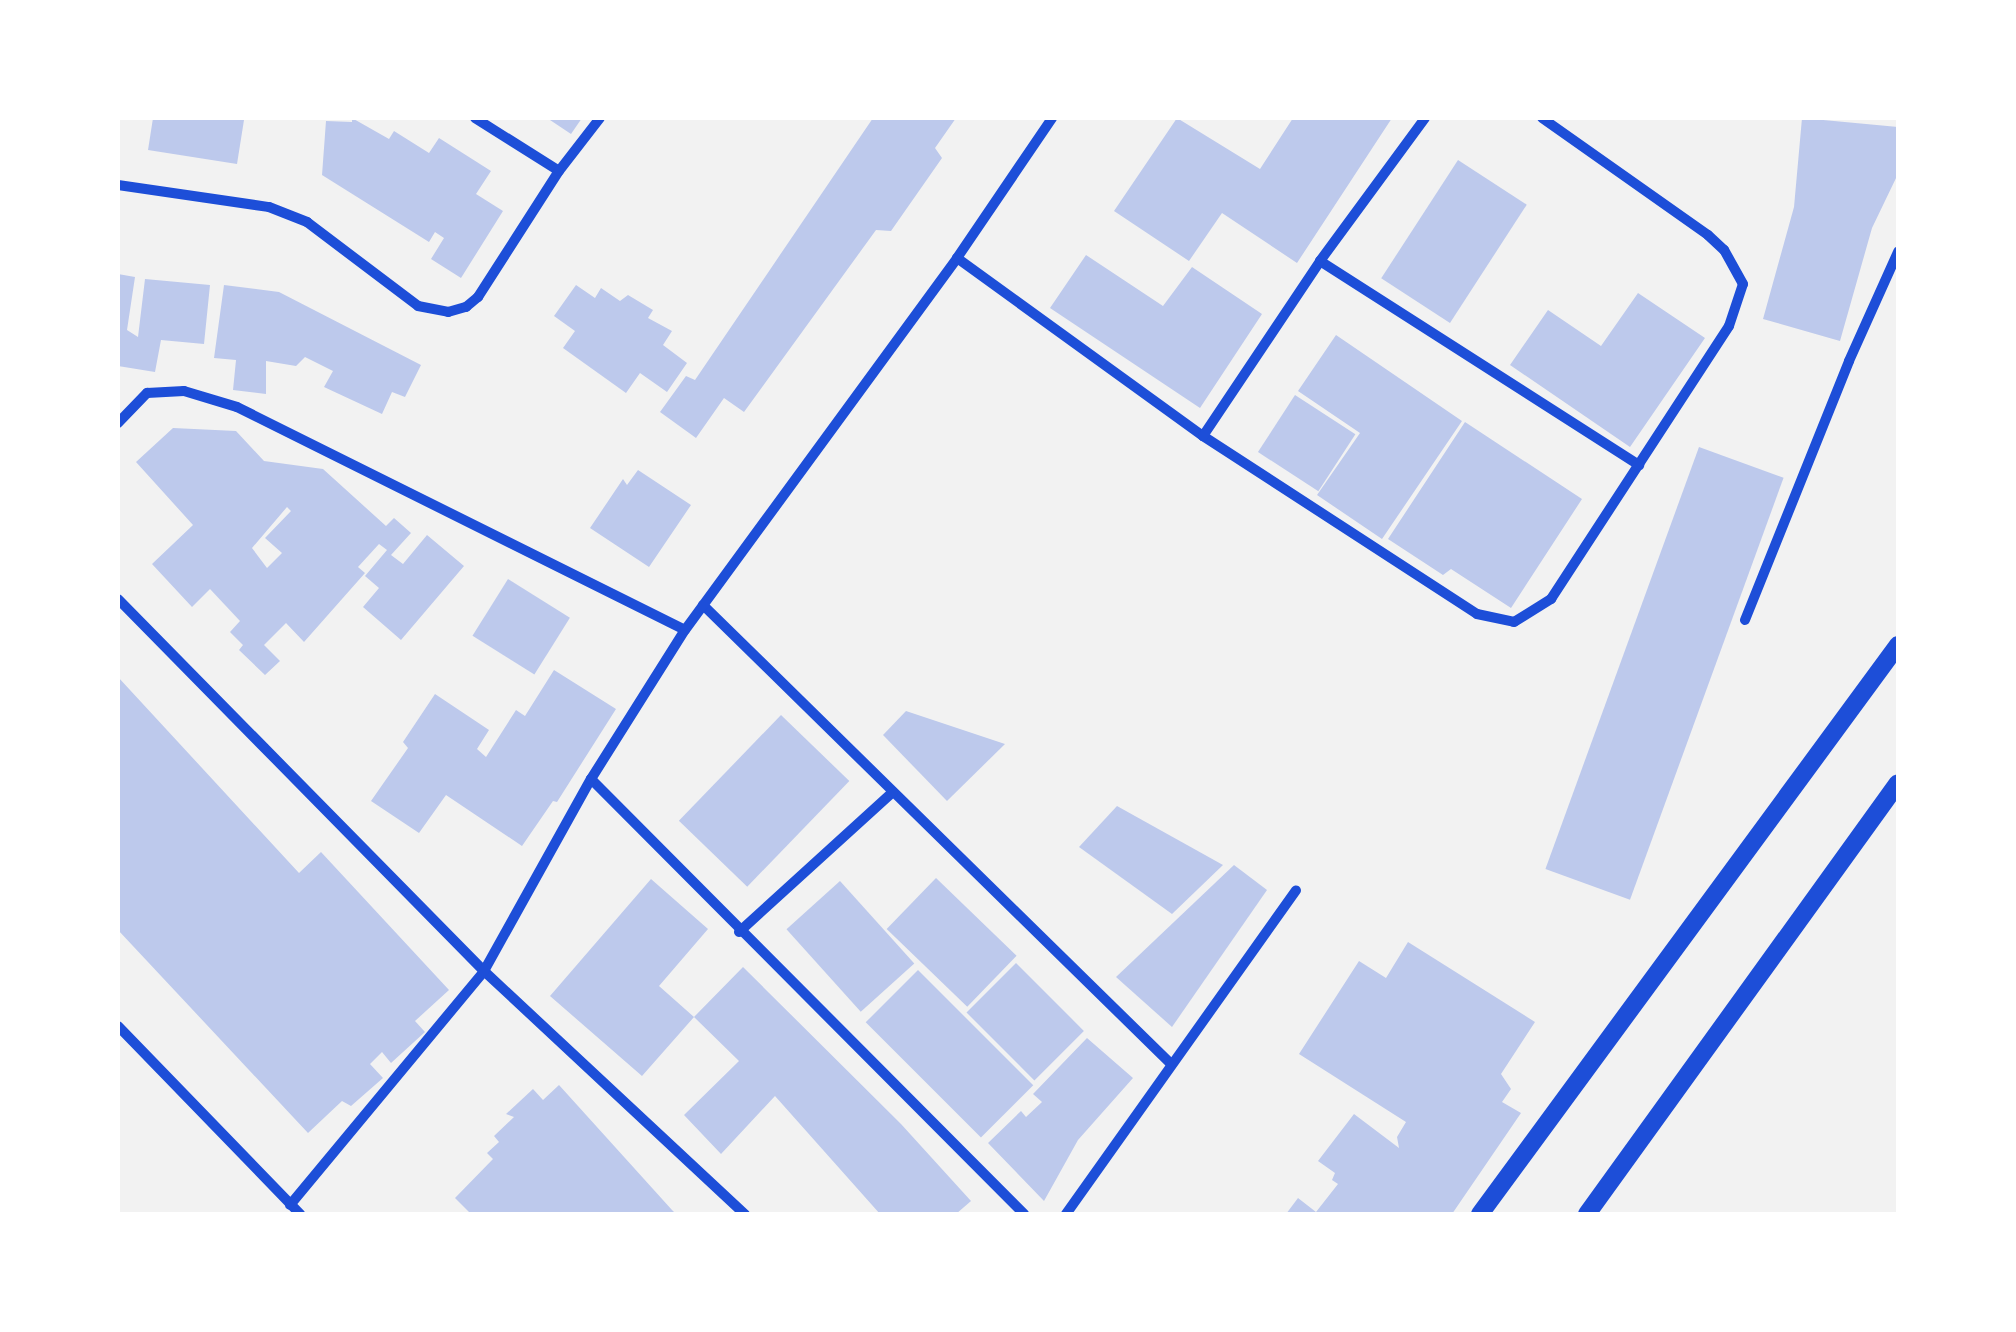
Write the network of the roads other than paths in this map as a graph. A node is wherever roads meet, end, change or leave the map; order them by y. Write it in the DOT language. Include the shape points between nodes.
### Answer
graph roads {
  1 [pos="475,118"];
  2 [pos="600,118"];
  3 [pos="1052,118"];
  4 [pos="1425,118"];
  5 [pos="1542,118"];
  6 [pos="559,172"];
  7 [pos="118,185"];
  8 [pos="1898,252"];
  9 [pos="958,258"];
  10 [pos="1320,261"];
  11 [pos="118,424"];
  12 [pos="1203,436"];
  13 [pos="1639,465"];
  14 [pos="118,599"];
  15 [pos="703,605"];
  16 [pos="1745,620"];
  17 [pos="685,630"];
  18 [pos="1898,645"];
  19 [pos="591,780"];
  20 [pos="1898,783"];
  21 [pos="893,792"];
  22 [pos="1296,890"];
  23 [pos="739,932"];
  24 [pos="484,971"];
  25 [pos="118,1026"];
  26 [pos="1170,1062"];
  27 [pos="290,1205"];
  28 [pos="300,1214"];
  29 [pos="745,1214"];
  30 [pos="1024,1214"];
  31 [pos="1066,1214"];
  32 [pos="1480,1214"];
  33 [pos="1586,1214"];
  1 -- 6 [label="street"];
  2 -- 6 [label="street"];
  3 -- 9 [label="street"];
  4 -- 10 [label="street"];
  5 -- 13 [label="street" via="1708,235 1743,284 1729,326"];
  6 -- 7 [label="street" via="478,297 448,312 418,306 307,222 269,207"];
  8 -- 16 [label="street"];
  9 -- 12 [label="street"];
  9 -- 15 [label="street"];
  10 -- 12 [label="street"];
  10 -- 13 [label="street"];
  11 -- 17 [label="street" via="147,394 184,391 238,408"];
  12 -- 13 [label="street" via="1477,614 1514,622 1551,599"];
  14 -- 24 [label="street"];
  15 -- 17 [label="street"];
  15 -- 21 [label="street"];
  17 -- 19 [label="street"];
  18 -- 32 [label="street"];
  19 -- 23 [label="street"];
  19 -- 24 [label="street"];
  20 -- 33 [label="street"];
  21 -- 23 [label="street"];
  21 -- 26 [label="street"];
  22 -- 26 [label="street"];
  23 -- 30 [label="street"];
  24 -- 27 [label="street"];
  24 -- 29 [label="street"];
  25 -- 27 [label="street"];
  26 -- 31 [label="street"];
  27 -- 28 [label="street"];
}
